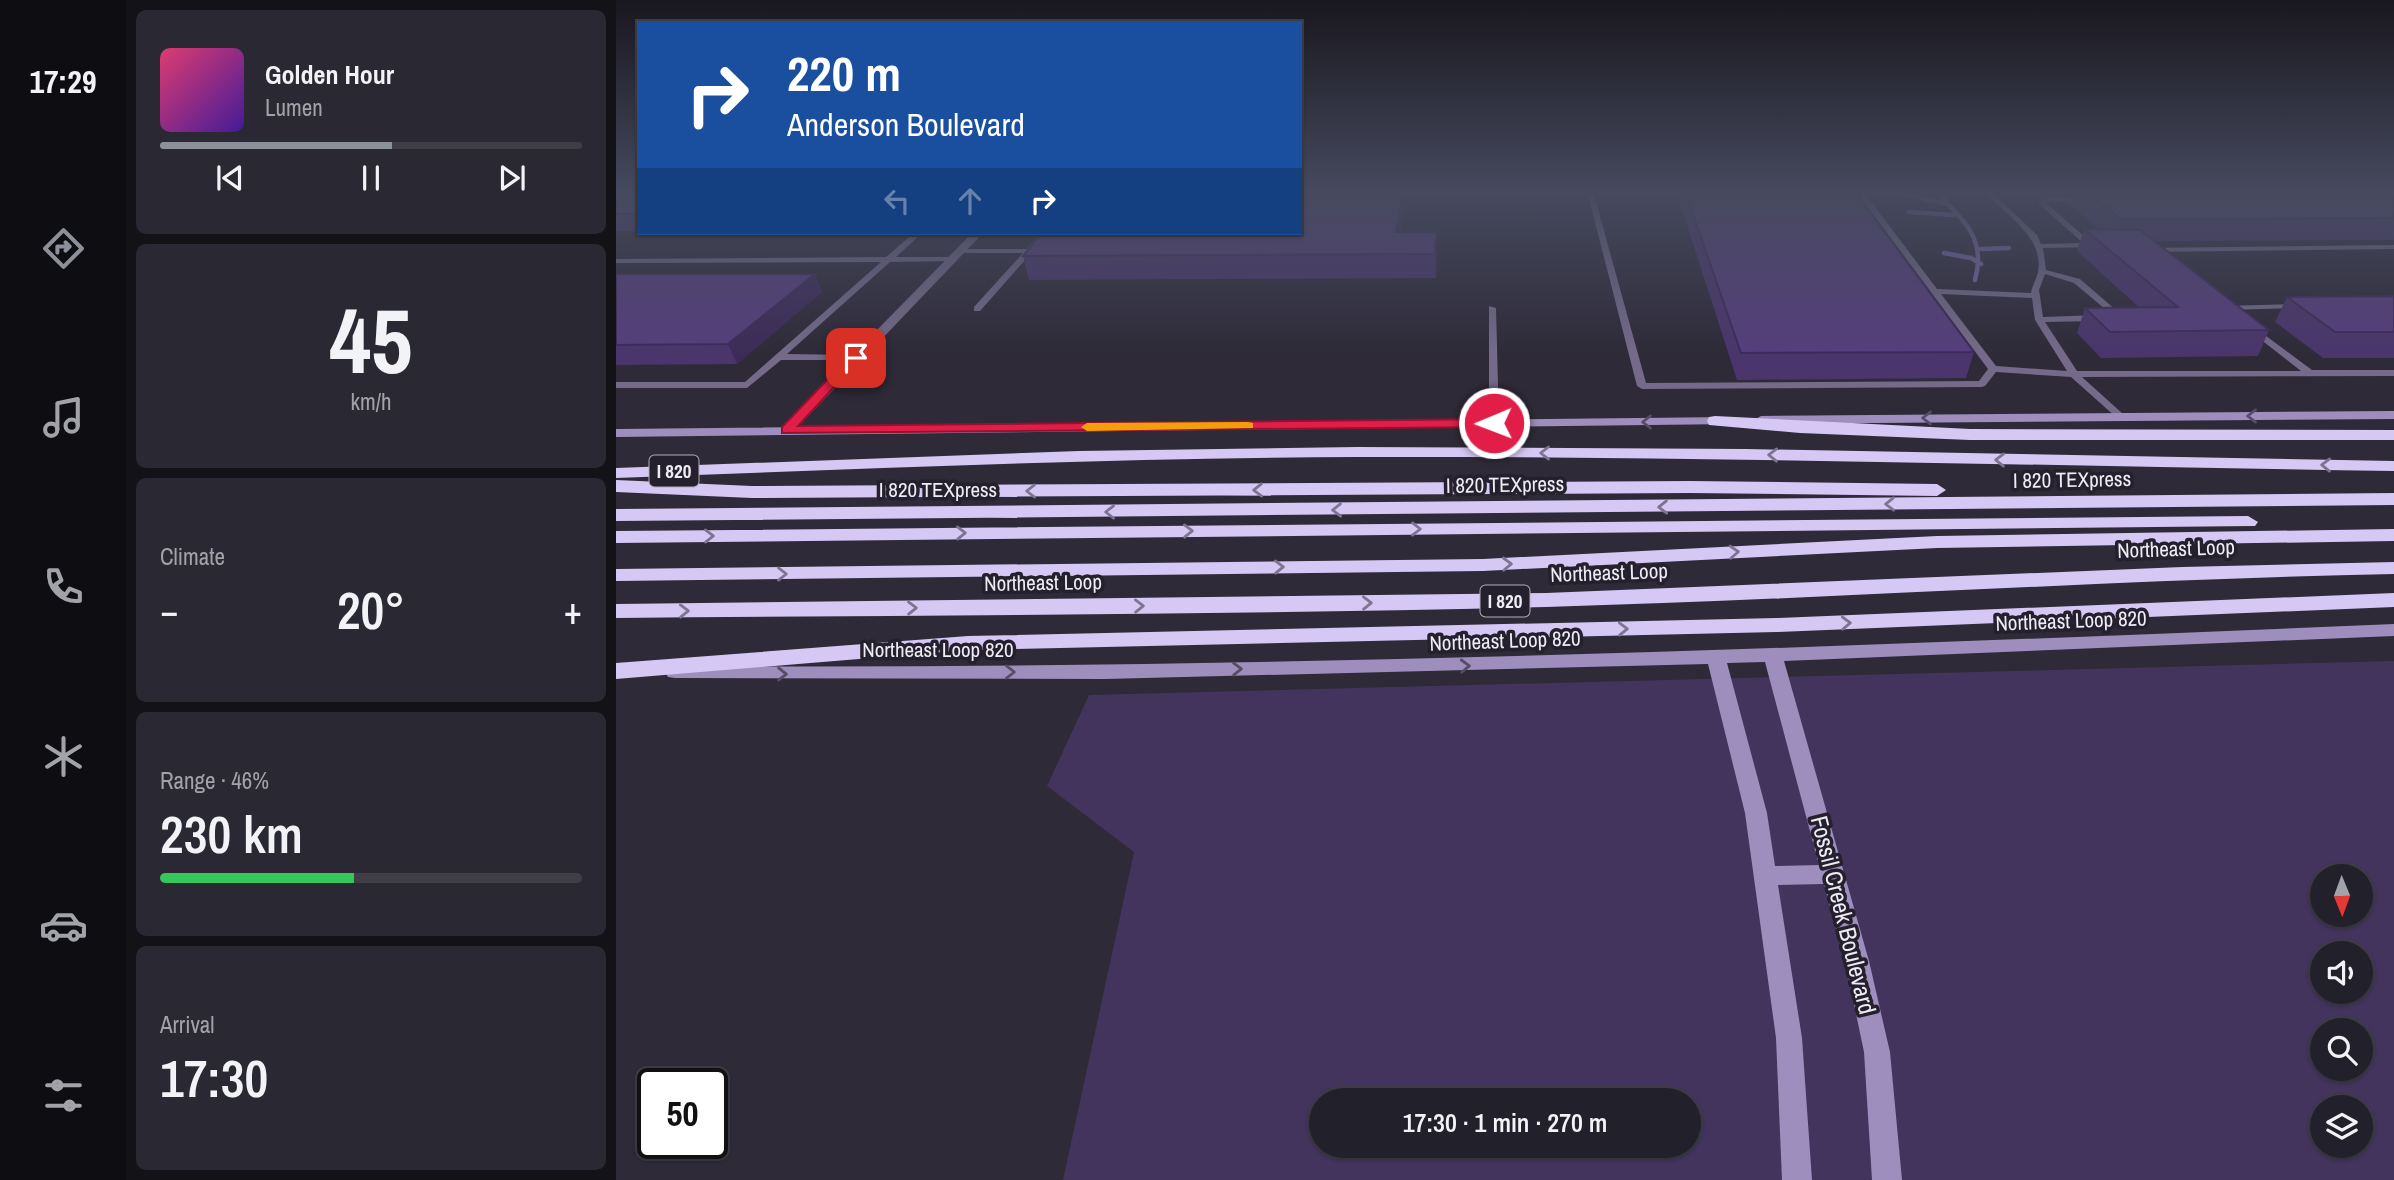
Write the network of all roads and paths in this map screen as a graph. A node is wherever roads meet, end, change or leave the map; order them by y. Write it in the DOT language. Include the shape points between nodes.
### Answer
graph roads {
  1 [pos="903,246"];
  2 [pos="965,246"];
  3 [pos="1033,246"];
  4 [pos="1605,246"];
  5 [pos="1900,246"];
  6 [pos="2038,246"];
  7 [pos="2394,247"];
  8 [pos="2140,249"];
  9 [pos="2152,250"];
  10 [pos="1028,251"];
  11 [pos="956,255"];
  12 [pos="2162,258"];
  13 [pos="889,259"];
  14 [pos="616,261"];
  15 [pos="2042,271"];
  16 [pos="1934,291"];
  17 [pos="2035,296"];
  18 [pos="2214,299"];
  19 [pos="2308,306"];
  20 [pos="1492,308"];
  21 [pos="2224,308"];
  22 [pos="977,309"];
  23 [pos="2235,316"];
  24 [pos="2039,320"];
  25 [pos="2246,324"];
  26 [pos="779,358"];
  27 [pos="856,358"];
  28 [pos="1993,369"];
  29 [pos="2389,373"];
  30 [pos="2074,374"];
  31 [pos="2311,374"];
  32 [pos="2394,381"];
  33 [pos="616,385"];
  34 [pos="2394,415"];
  35 [pos="2120,416"];
  36 [pos="1716,421"];
  37 [pos="1494,423"];
  38 [pos="787,430"];
  39 [pos="616,433"];
  40 [pos="2394,435"];
  41 [pos="2394,466"];
  42 [pos="616,473"];
  43 [pos="616,486"];
  44 [pos="2394,499"];
  45 [pos="2032,503"];
  46 [pos="616,516"];
  47 [pos="2394,521"];
  48 [pos="2394,535"];
  49 [pos="616,537"];
  50 [pos="2394,568"];
  51 [pos="616,575"];
  52 [pos="2394,600"];
  53 [pos="616,611"];
  54 [pos="2394,630"];
  55 [pos="1773,656"];
  56 [pos="1716,657"];
  57 [pos="616,671"];
  58 [pos="1834,874"];
  59 [pos="1765,876"];
  60 [pos="1797,1180"];
  61 [pos="1887,1180"];
  1 -- 13 [label="lane"];
  2 -- 11 [label="street"];
  3 -- 10 [label="lane"];
  4 -- 28 [label="lane" via="1642,386 1982,384"];
  5 -- 16 [label="lane"];
  6 -- 15 [label="lane"];
  7 -- 9 [label="lane"];
  8 -- 9 [label="lane"];
  9 -- 12 [label="lane"];
  10 -- 11 [label="lane"];
  10 -- 22 [label="lane"];
  11 -- 13 [label="lane"];
  11 -- 27 [label="street"];
  13 -- 14 [label="lane"];
  13 -- 26 [label="lane"];
  15 -- 17 [label="lane"];
  15 -- 24 [label="lane" via="2077,281 2122,317"];
  16 -- 17 [label="lane"];
  16 -- 28 [label="lane"];
  17 -- 24 [label="lane"];
  18 -- 21 [label="lane"];
  19 -- 21 [label="lane"];
  20 -- 37 [label="lane"];
  21 -- 23 [label="lane"];
  24 -- 30 [label="lane"];
  25 -- 31 [label="lane"];
  26 -- 27 [label="lane"];
  26 -- 33 [label="lane" via="747,385"];
  27 -- 38 [label="street"];
  28 -- 30 [label="lane"];
  29 -- 31 [label="lane"];
  29 -- 32 [label="lane"];
  30 -- 31 [label="lane"];
  30 -- 35 [label="lane"];
  34 -- 35 [label="main road, one-way"];
  35 -- 36 [label="main road, one-way"];
  36 -- 37 [label="main road, one-way"];
  36 -- 40 [label="highway" via="1822,431 1972,435"];
  37 -- 38 [label="main road"];
  38 -- 39 [label="main road"];
  41 -- 42 [label="highway, I 820, one-way" via="1362,452"];
  45 -- 43 [label="highway, one-way" via="1964,490 752,492"];
  44 -- 45 [label="highway, I 820 TEXpress"];
  45 -- 46 [label="highway, I 820 TEXpress, one-way"];
  49 -- 47 [label="highway, I 820 TEXpress, one-way"];
  51 -- 48 [label="highway, one-way" via="1483,565 1937,542"];
  53 -- 50 [label="highway, Northeast Loop / I 820, one-way" via="1546,600 2084,576"];
  57 -- 52 [label="highway, one-way" via="968,643 1777,625"];
  54 -- 55 [label="main road, Northeast Loop 820"];
  55 -- 56 [label="main road, Northeast Loop 820"];
  55 -- 58 [label="main road, Fossil Creek Boulevard"];
  57 -- 56 [label="main road, Northeast Loop 820, one-way" via="1076,671"];
  56 -- 59 [label="main road" via="1756,813"];
  58 -- 59 [label="main road"];
  58 -- 61 [label="main road, Fossil Creek Boulevard" via="1877,1052"];
  59 -- 60 [label="main road" via="1789,1038"];
}
